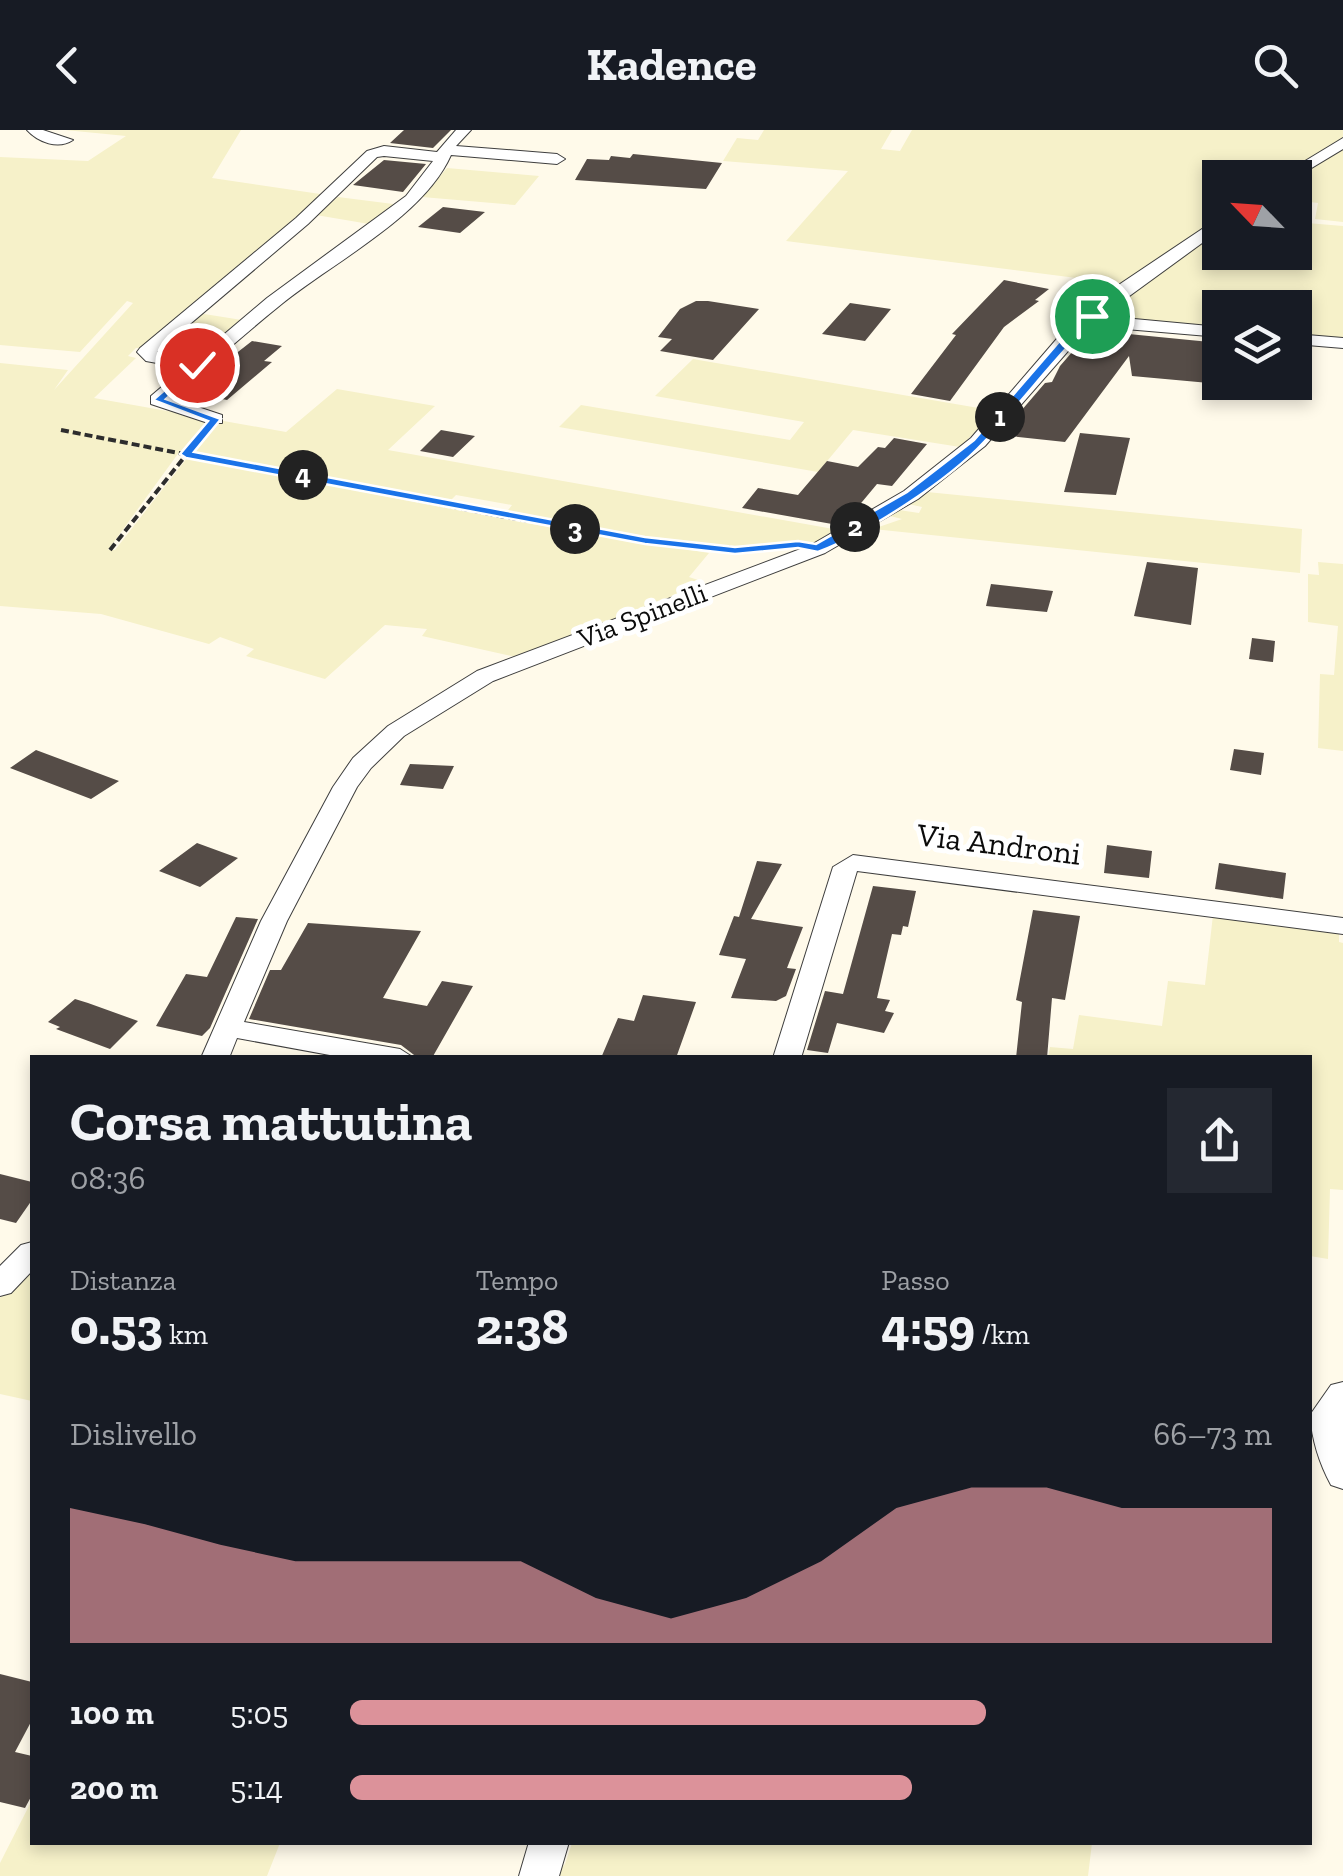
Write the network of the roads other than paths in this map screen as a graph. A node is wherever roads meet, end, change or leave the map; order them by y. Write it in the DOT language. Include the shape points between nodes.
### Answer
graph roads {
  1 [pos="34,130"];
  2 [pos="464,130"];
  3 [pos="64,140"];
  4 [pos="1343,143"];
  5 [pos="444,153"];
  6 [pos="557,159"];
  7 [pos="1312,161"];
  8 [pos="1202,235"];
  9 [pos="1086,320"];
  10 [pos="1202,330"];
  11 [pos="1312,340"];
  12 [pos="1343,343"];
  13 [pos="197,365"];
  14 [pos="215,419"];
  15 [pos="1343,926"];
  16 [pos="228,1028"];
  17 [pos="216,1055"];
  18 [pos="383,1055"];
  19 [pos="788,1055"];
  20 [pos="30,1255"];
  21 [pos="0,1284"];
  22 [pos="1343,1394"];
  23 [pos="1343,1476"];
  24 [pos="549,1845"];
  25 [pos="539,1876"];
  1 -- 3 [label="street"];
  2 -- 5 [label="street"];
  4 -- 7 [label="street"];
  5 -- 6 [label="street"];
  5 -- 13 [label="street" via="412,200"];
  5 -- 13 [label="street" via="372,154 146,352"];
  8 -- 9 [label="street, Via Spinelli"];
  9 -- 10 [label="street"];
  9 -- 16 [label="street, Via Spinelli" via="978,442 911,495 818,548 484,676 396,732 345,787 274,921"];
  11 -- 12 [label="street"];
  13 -- 14 [label="street" via="158,400"];
  15 -- 19 [label="street, Via Androni" via="853,863 846,867"];
  16 -- 17 [label="street, Via Spinelli"];
  16 -- 18 [label="street"];
  20 -- 21 [label="street"];
  22 -- 23 [label="street" via="1327,1415"];
  24 -- 25 [label="street"];
}
